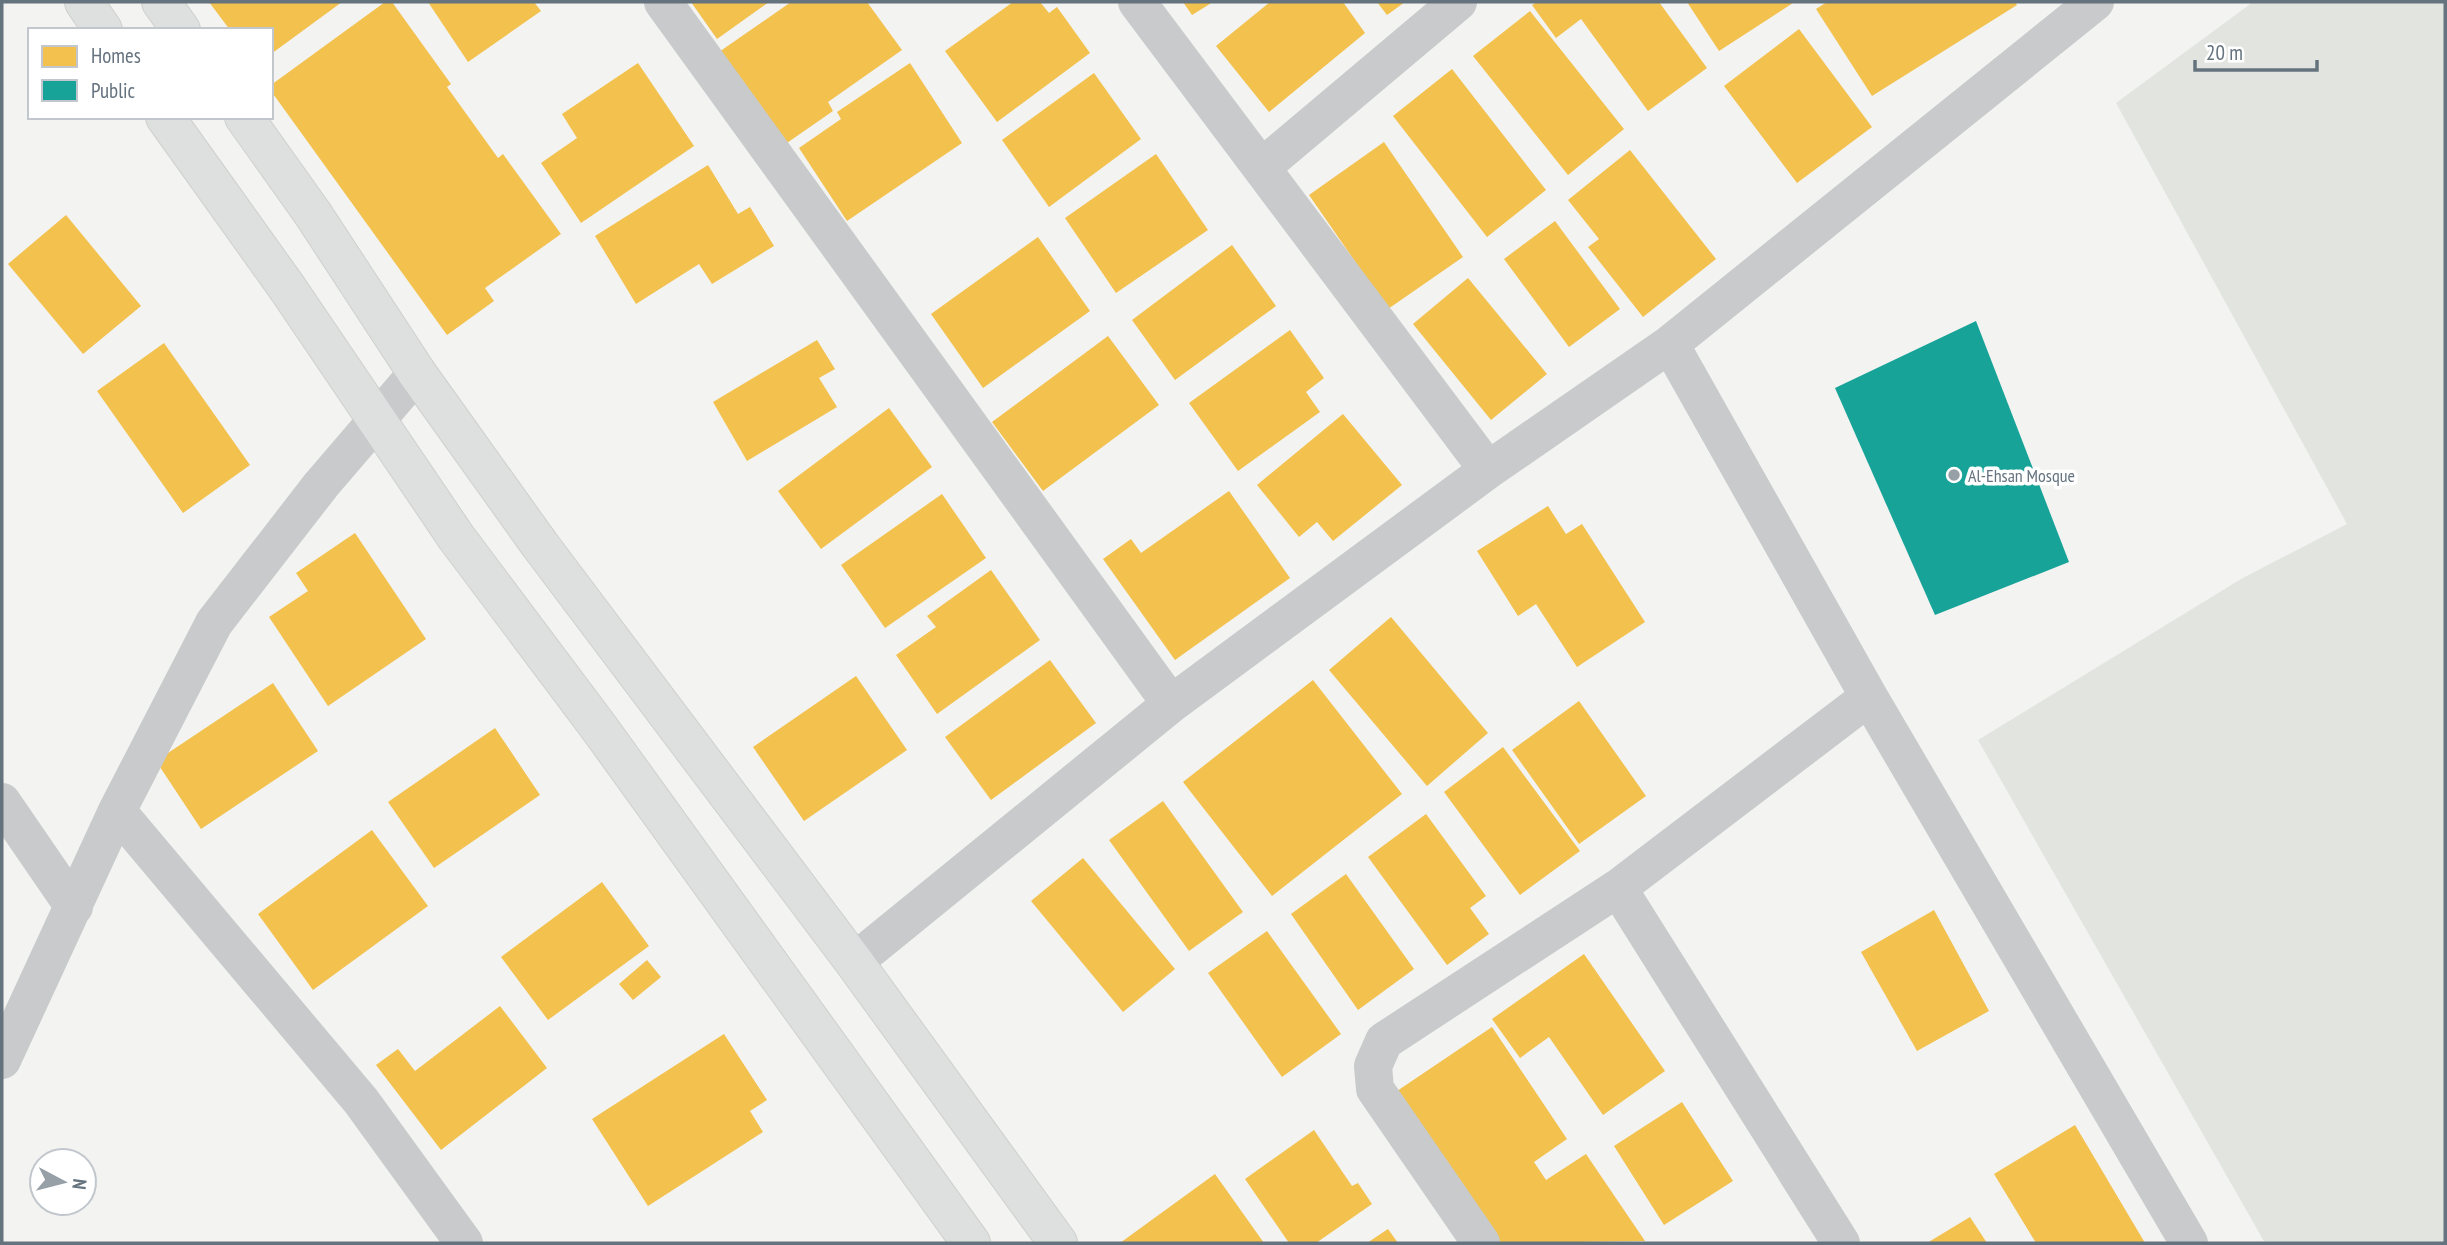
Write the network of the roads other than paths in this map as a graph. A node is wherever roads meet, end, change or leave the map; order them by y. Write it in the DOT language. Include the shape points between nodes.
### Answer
graph roads {
  1 [pos="84,2"];
  2 [pos="161,2"];
  3 [pos="663,2"];
  4 [pos="1137,2"];
  5 [pos="1458,2"];
  6 [pos="2095,2"];
  7 [pos="102,28"];
  8 [pos="180,28"];
  9 [pos="165,119"];
  10 [pos="245,119"];
  11 [pos="1262,167"];
  12 [pos="1670,344"];
  13 [pos="417,373"];
  14 [pos="375,422"];
  15 [pos="1488,470"];
  16 [pos="1869,696"];
  17 [pos="1171,704"];
  18 [pos="2,802"];
  19 [pos="117,811"];
  20 [pos="1618,888"];
  21 [pos="74,907"];
  22 [pos="854,962"];
  23 [pos="2,1060"];
  24 [pos="464,1243"];
  25 [pos="971,1243"];
  26 [pos="1058,1243"];
  27 [pos="1481,1243"];
  28 [pos="1841,1243"];
  29 [pos="2189,1243"];
  1 -- 7 [label="street"];
  2 -- 8 [label="street"];
  3 -- 17 [label="street"];
  4 -- 11 [label="street"];
  5 -- 11 [label="street"];
  6 -- 12 [label="street"];
  9 -- 14 [label="street" via="288,289"];
  10 -- 13 [label="street"];
  11 -- 15 [label="street"];
  12 -- 15 [label="street"];
  12 -- 16 [label="street"];
  13 -- 14 [label="street"];
  13 -- 22 [label="street" via="540,545"];
  14 -- 19 [label="street" via="214,623"];
  14 -- 25 [label="street"];
  15 -- 17 [label="street"];
  16 -- 20 [label="street"];
  16 -- 29 [label="street"];
  17 -- 22 [label="street"];
  18 -- 21 [label="street"];
  19 -- 21 [label="street"];
  19 -- 24 [label="street" via="361,1101"];
  20 -- 27 [label="street" via="1384,1041 1373,1066 1375,1088"];
  20 -- 28 [label="street"];
  21 -- 23 [label="street"];
  22 -- 26 [label="street"];
}
